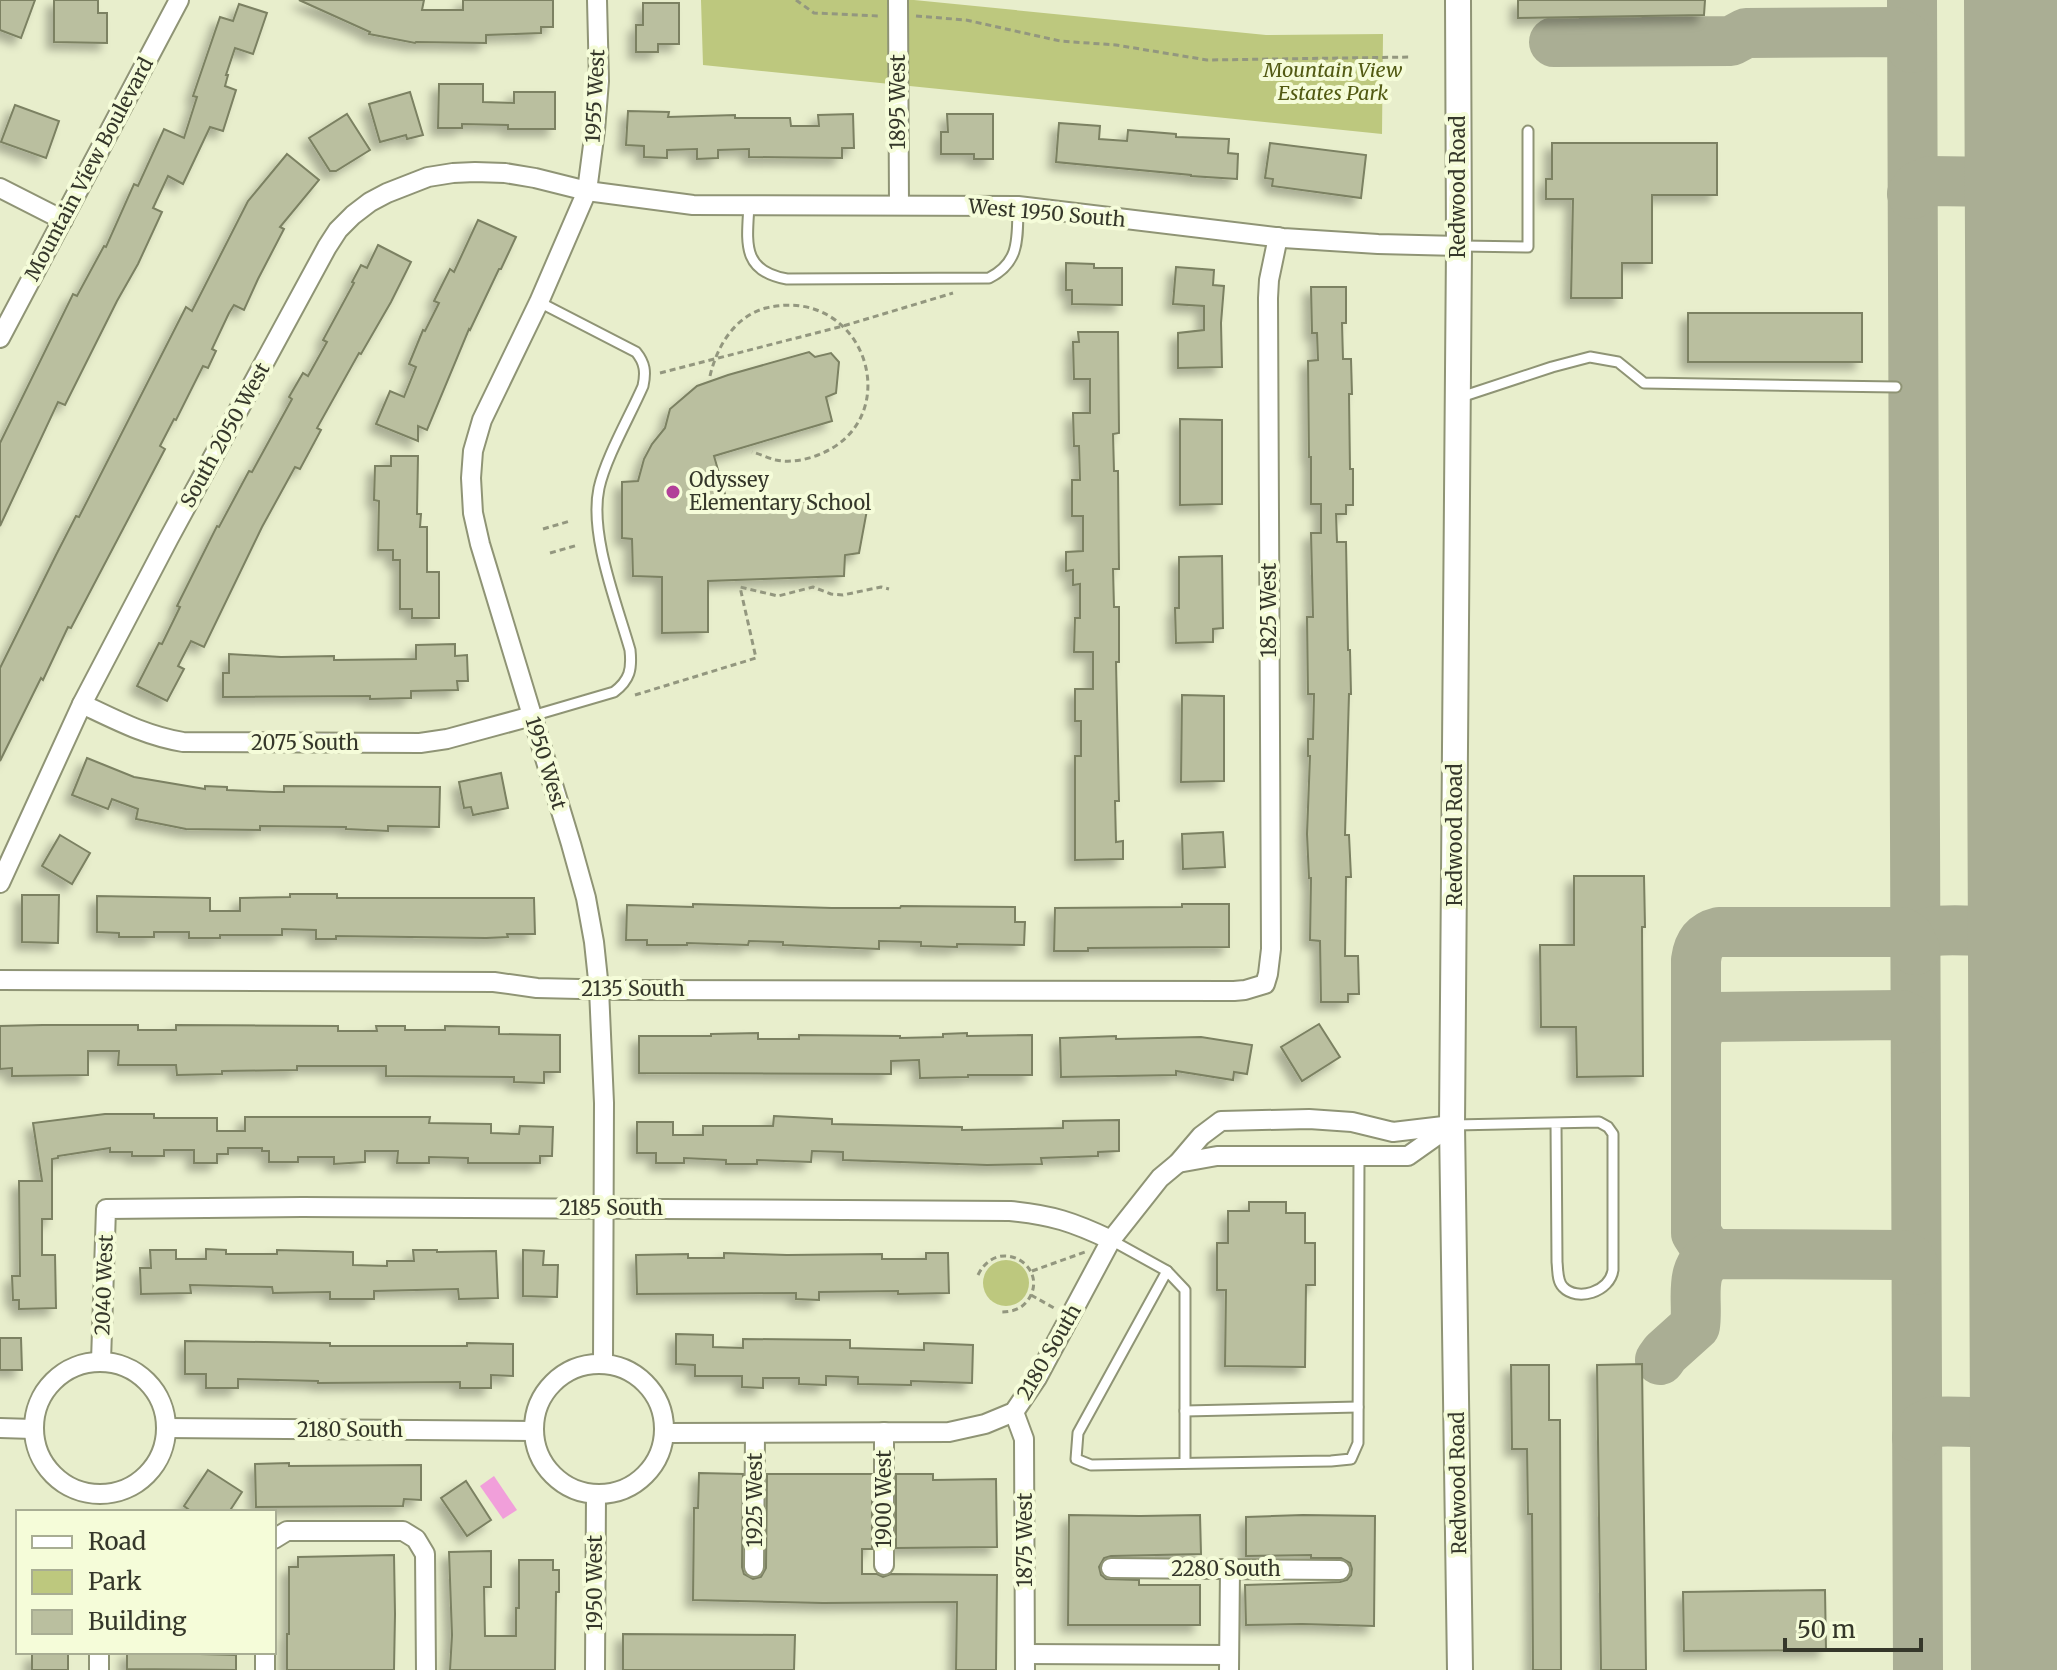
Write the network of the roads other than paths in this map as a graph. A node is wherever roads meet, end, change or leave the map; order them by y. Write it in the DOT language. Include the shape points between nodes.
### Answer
graph roads {
  1 [pos="179,0"];
  2 [pos="597,0"];
  3 [pos="898,0"];
  4 [pos="1458,0"];
  5 [pos="1528,131"];
  6 [pos="0,188"];
  7 [pos="587,191"];
  8 [pos="749,205"];
  9 [pos="899,205"];
  10 [pos="1018,206"];
  11 [pos="63,220"];
  12 [pos="1278,237"];
  13 [pos="1459,246"];
  14 [pos="539,302"];
  15 [pos="0,338"];
  16 [pos="1896,387"];
  17 [pos="1458,398"];
  18 [pos="82,704"];
  19 [pos="532,716"];
  20 [pos="0,883"];
  21 [pos="0,980"];
  22 [pos="1265,984"];
  23 [pos="599,989"];
  24 [pos="1556,1123"];
  25 [pos="1452,1125"];
  26 [pos="1359,1156"];
  27 [pos="1178,1163"];
  28 [pos="603,1208"];
  29 [pos="106,1209"];
  30 [pos="1111,1240"];
  31 [pos="1167,1271"];
  32 [pos="101,1361"];
  33 [pos="603,1364"];
  34 [pos="1358,1407"];
  35 [pos="1185,1411"];
  36 [pos="1014,1412"];
  37 [pos="0,1428"];
  38 [pos="166,1428"];
  39 [pos="33,1429"];
  40 [pos="533,1431"];
  41 [pos="884,1432"];
  42 [pos="665,1433"];
  43 [pos="755,1433"];
  44 [pos="1185,1463"];
  45 [pos="596,1495"];
  46 [pos="99,1503"];
  47 [pos="276,1538"];
  48 [pos="884,1565"];
  49 [pos="754,1567"];
  50 [pos="1111,1568"];
  51 [pos="1230,1569"];
  52 [pos="1340,1570"];
  53 [pos="1025,1662"];
  54 [pos="1229,1662"];
  55 [pos="426,1670"];
  56 [pos="595,1670"];
  57 [pos="1460,1670"];
  1 -- 11 [label="street, Mountain View Boulevard"];
  2 -- 7 [label="street, 1955 West" via="599,81"];
  3 -- 9 [label="street, 1895 West"];
  4 -- 13 [label="main road, Redwood Road"];
  5 -- 13 [label="lane" via="1528,247"];
  6 -- 11 [label="street"];
  7 -- 8 [label="street, West 1950 South" via="693,205"];
  7 -- 14 [label="street, 1950 West"];
  7 -- 18 [label="street, South 2050 West" via="505,173 453,173 395,189 345,223 327,247"];
  8 -- 9 [label="street, West 1950 South"];
  8 -- 10 [label="lane" via="749,254 772,276 787,279 989,278 1001,272 1017,245"];
  9 -- 10 [label="street, West 1950 South"];
  10 -- 12 [label="street, West 1950 South"];
  11 -- 15 [label="street, Mountain View Boulevard"];
  12 -- 13 [label="street, West 1950 South"];
  12 -- 22 [label="street, 1825 West" via="1268,298 1271,949"];
  13 -- 17 [label="main road, Redwood Road"];
  14 -- 19 [label="street, 1950 West" via="482,420 471,478 480,544"];
  14 -- 19 [label="lane" via="636,352 645,374 599,486 596,509 600,545 630,650 629,676 614,692"];
  16 -- 17 [label="lane" via="1644,383 1618,362 1590,357"];
  17 -- 25 [label="main road, Redwood Road"];
  18 -- 19 [label="street, 2075 South" via="134,729 183,742 420,743"];
  18 -- 20 [label="street, South 2050 West"];
  19 -- 23 [label="street, 1950 West" via="586,898"];
  21 -- 23 [label="street, 2135 South" via="494,982"];
  22 -- 23 [label="street, 2135 South" via="1234,991"];
  23 -- 28 [label="street, 1950 West"];
  24 -- 24 [label="lane" via="1559,1280 1572,1292 1596,1291 1612,1279 1613,1270 1613,1134 1599,1122"];
  24 -- 25 [label="lane"];
  25 -- 26 [label="street" via="1408,1156"];
  25 -- 27 [label="street, 2180 South" via="1393,1132 1309,1119 1221,1121"];
  25 -- 57 [label="main road, Redwood Road"];
  26 -- 27 [label="street" via="1217,1156"];
  26 -- 34 [label="lane"];
  27 -- 30 [label="street, 2180 South"];
  28 -- 29 [label="street, 2185 South"];
  28 -- 30 [label="street, 2185 South" via="1010,1211 1071,1222"];
  28 -- 33 [label="street, 1950 West"];
  29 -- 32 [label="street, 2040 West"];
  30 -- 31 [label="lane"];
  30 -- 36 [label="street, 2180 South"];
  31 -- 35 [label="lane" via="1185,1290"];
  31 -- 44 [label="lane" via="1078,1433 1076,1459 1091,1465"];
  32 -- 38 [label="street" via="125,1366 147,1381 161,1403"];
  32 -- 39 [label="street" via="73,1367 52,1382 38,1403"];
  33 -- 40 [label="street" via="581,1366 546,1390"];
  33 -- 42 [label="street" via="628,1370 648,1386 661,1407"];
  34 -- 35 [label="lane"];
  34 -- 44 [label="lane" via="1358,1443 1351,1459"];
  35 -- 44 [label="lane"];
  36 -- 41 [label="street, 2180 South" via="949,1432"];
  36 -- 53 [label="street, 1875 West" via="1024,1439"];
  37 -- 39 [label="street"];
  38 -- 40 [label="street, 2180 South"];
  38 -- 46 [label="street" via="161,1454 146,1476"];
  39 -- 46 [label="street" via="38,1454 52,1475"];
  40 -- 45 [label="street" via="538,1455 552,1475 572,1489"];
  41 -- 43 [label="street, 2180 South"];
  41 -- 48 [label="street, 1900 West"];
  42 -- 43 [label="street, 2180 South"];
  42 -- 45 [label="street" via="658,1457 643,1478 621,1491"];
  43 -- 49 [label="street, 1925 West"];
  45 -- 56 [label="street, 1950 West"];
  47 -- 55 [label="street" via="287,1531 403,1531 416,1539 425,1554"];
  50 -- 51 [label="street, 2280 South"];
  51 -- 52 [label="street, 2280 South"];
  51 -- 54 [label="street"];
  53 -- 54 [label="street"];
}
